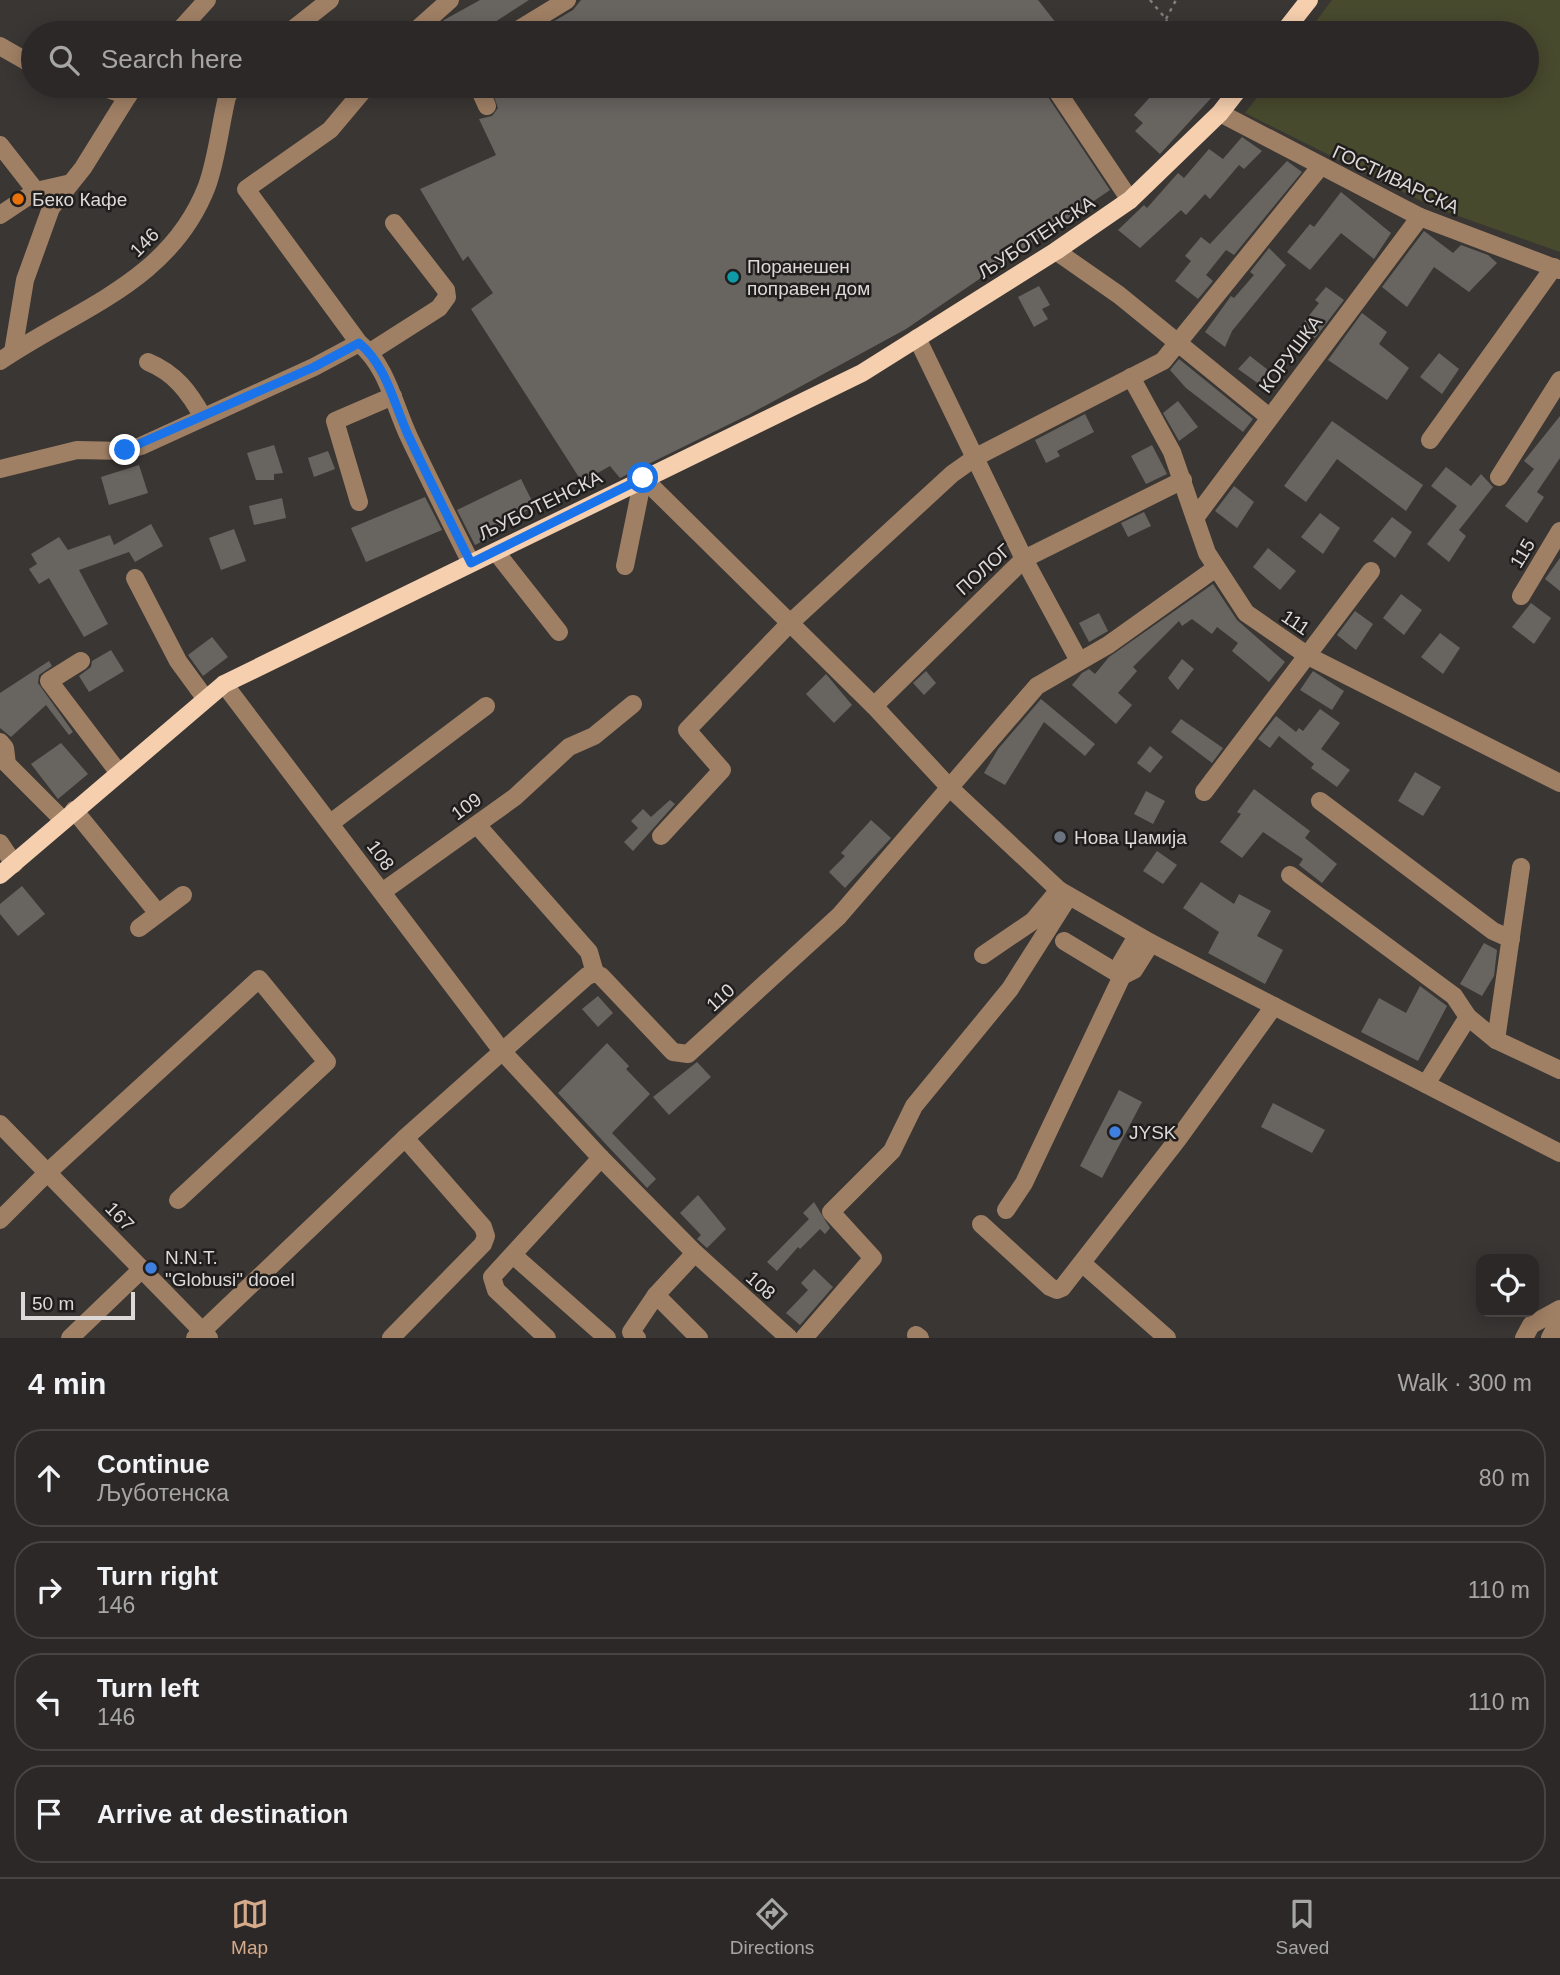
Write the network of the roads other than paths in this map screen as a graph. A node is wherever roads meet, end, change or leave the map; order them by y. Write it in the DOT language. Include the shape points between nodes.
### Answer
graph roads {
  1 [pos="207,0"];
  2 [pos="330,0"];
  3 [pos="450,0"];
  4 [pos="567,0"];
  5 [pos="1309,0"];
  6 [pos="188,21"];
  7 [pos="303,21"];
  8 [pos="426,21"];
  9 [pos="533,21"];
  10 [pos="1292,21"];
  11 [pos="0,46"];
  12 [pos="21,58"];
  13 [pos="127,98"];
  14 [pos="227,98"];
  15 [pos="357,98"];
  16 [pos="483,98"];
  17 [pos="1062,98"];
  18 [pos="1232,98"];
  19 [pos="487,106"];
  20 [pos="1220,113"];
  21 [pos="0,145"];
  22 [pos="1320,167"];
  23 [pos="67,184"];
  24 [pos="36,191"];
  25 [pos="1130,200"];
  26 [pos="0,215"];
  27 [pos="1420,217"];
  28 [pos="394,223"];
  29 [pos="1056,251"];
  30 [pos="1557,269"];
  31 [pos="917,338"];
  32 [pos="1179,342"];
  33 [pos="364,348"];
  34 [pos="7,356"];
  35 [pos="148,362"];
  36 [pos="1131,377"];
  37 [pos="1560,380"];
  38 [pos="393,396"];
  39 [pos="203,417"];
  40 [pos="1269,417"];
  41 [pos="1430,440"];
  42 [pos="976,457"];
  43 [pos="0,470"];
  44 [pos="1499,477"];
  45 [pos="643,478"];
  46 [pos="1183,480"];
  47 [pos="359,502"];
  48 [pos="1195,518"];
  49 [pos="1560,531"];
  50 [pos="496,552"];
  51 [pos="1024,559"];
  52 [pos="471,563"];
  53 [pos="625,566"];
  54 [pos="1216,568"];
  55 [pos="1371,571"];
  56 [pos="135,578"];
  57 [pos="1521,596"];
  58 [pos="790,623"];
  59 [pos="559,632"];
  60 [pos="1308,656"];
  61 [pos="1078,659"];
  62 [pos="81,661"];
  63 [pos="224,684"];
  64 [pos="205,698"];
  65 [pos="633,704"];
  66 [pos="486,706"];
  67 [pos="874,706"];
  68 [pos="0,742"];
  69 [pos="3,764"];
  70 [pos="119,773"];
  71 [pos="1560,783"];
  72 [pos="950,788"];
  73 [pos="1204,792"];
  74 [pos="1320,800"];
  75 [pos="69,815"];
  76 [pos="331,822"];
  77 [pos="477,825"];
  78 [pos="661,836"];
  79 [pos="0,844"];
  80 [pos="1521,867"];
  81 [pos="7,870"];
  82 [pos="1290,876"];
  83 [pos="382,892"];
  84 [pos="1064,893"];
  85 [pos="183,895"];
  86 [pos="157,912"];
  87 [pos="139,928"];
  88 [pos="1511,939"];
  89 [pos="1144,940"];
  90 [pos="1064,941"];
  91 [pos="983,955"];
  92 [pos="594,973"];
  93 [pos="1122,976"];
  94 [pos="1275,1006"];
  95 [pos="1468,1017"];
  96 [pos="1496,1040"];
  97 [pos="502,1051"];
  98 [pos="1560,1070"];
  99 [pos="1426,1084"];
  100 [pos="0,1124"];
  101 [pos="405,1138"];
  102 [pos="1560,1153"];
  103 [pos="601,1158"];
  104 [pos="47,1172"];
  105 [pos="178,1200"];
  106 [pos="1006,1210"];
  107 [pos="0,1220"];
  108 [pos="981,1224"];
  109 [pos="695,1253"];
  110 [pos="513,1255"];
  111 [pos="1083,1264"];
  112 [pos="142,1269"];
  113 [pos="656,1295"];
  114 [pos="1560,1309"];
  115 [pos="1560,1319"];
  116 [pos="202,1336"];
  117 [pos="630,1336"];
  118 [pos="70,1338"];
  119 [pos="391,1338"];
  120 [pos="547,1338"];
  121 [pos="607,1338"];
  122 [pos="699,1338"];
  123 [pos="789,1338"];
  124 [pos="804,1338"];
  125 [pos="1167,1338"];
  126 [pos="1524,1338"];
  127 [pos="1550,1338"];
  1 -- 6 [label="street"];
  2 -- 7 [label="street"];
  3 -- 8 [label="street"];
  4 -- 9 [label="street"];
  5 -- 10 [label="main road"];
  11 -- 12 [label="street"];
  13 -- 23 [label="street" via="83,168"];
  14 -- 34 [label="street, 146" via="207,184 189,222 166,254 114,293"];
  15 -- 33 [label="street" via="330,130 246,189"];
  16 -- 19 [label="street"];
  17 -- 25 [label="street"];
  18 -- 20 [label="main road, ЉУБОТЕНСКА"];
  20 -- 22 [label="street, ГОСТИВАРСКА"];
  20 -- 25 [label="main road, ЉУБОТЕНСКА"];
  21 -- 24 [label="street"];
  22 -- 27 [label="street, ГОСТИВАРСКА"];
  22 -- 32 [label="street"];
  23 -- 24 [label="street"];
  23 -- 34 [label="street" via="51,208 25,280"];
  24 -- 26 [label="street"];
  25 -- 29 [label="main road, ЉУБОТЕНСКА"];
  27 -- 30 [label="street, ГОСТИВАРСКА"];
  27 -- 40 [label="street, КОРУШКА"];
  28 -- 33 [label="street" via="446,290 447,298 439,308"];
  29 -- 31 [label="main road, ЉУБОТЕНСКА"];
  29 -- 32 [label="street"];
  30 -- 41 [label="street"];
  31 -- 42 [label="street"];
  31 -- 45 [label="main road, ЉУБОТЕНСКА" via="862,373"];
  32 -- 36 [label="street" via="1163,361"];
  32 -- 40 [label="street"];
  33 -- 38 [label="street"];
  33 -- 39 [label="street"];
  35 -- 39 [label="street" via="179,381"];
  36 -- 42 [label="street"];
  36 -- 46 [label="street, 111"];
  37 -- 44 [label="street"];
  38 -- 47 [label="street" via="335,421"];
  38 -- 52 [label="street"];
  39 -- 43 [label="street" via="125,450 77,450"];
  40 -- 48 [label="street, КОРУШКА"];
  42 -- 51 [label="street"];
  42 -- 58 [label="street"];
  45 -- 50 [label="main road, ЉУБОТЕНСКА"];
  45 -- 53 [label="street"];
  45 -- 58 [label="street"];
  46 -- 48 [label="street, 111"];
  46 -- 51 [label="street, ПОЛОГ"];
  48 -- 54 [label="street, 111"];
  49 -- 57 [label="street, 115"];
  50 -- 52 [label="main road, ЉУБОТЕНСКА"];
  50 -- 59 [label="street"];
  51 -- 61 [label="street"];
  51 -- 67 [label="street, ПОЛОГ"];
  52 -- 63 [label="main road, ЉУБОТЕНСКА"];
  54 -- 60 [label="street, 111" via="1246,613"];
  54 -- 61 [label="street" via="1108,645"];
  55 -- 60 [label="street"];
  56 -- 64 [label="street" via="178,661"];
  58 -- 67 [label="street"];
  58 -- 78 [label="street" via="687,730 722,770"];
  60 -- 71 [label="street, 111"];
  60 -- 73 [label="street"];
  61 -- 72 [label="street" via="1037,686"];
  62 -- 70 [label="street" via="49,681"];
  63 -- 64 [label="main road, ЉУБОТЕНСКА"];
  63 -- 76 [label="street, 108"];
  64 -- 70 [label="main road, ЉУБОТЕНСКА"];
  65 -- 77 [label="street, 109" via="594,736 569,747"];
  66 -- 76 [label="street"];
  67 -- 72 [label="street"];
  68 -- 69 [label="street" via="5,748"];
  69 -- 75 [label="street"];
  70 -- 75 [label="main road, ЉУБОТЕНСКА"];
  72 -- 84 [label="street"];
  72 -- 92 [label="street, 110" via="839,916 688,1054 673,1052"];
  74 -- 88 [label="street" via="1493,931"];
  75 -- 81 [label="main road, ЉУБОТЕНСКА"];
  75 -- 86 [label="street"];
  76 -- 83 [label="street, 108"];
  77 -- 83 [label="street, 109"];
  77 -- 92 [label="street" via="589,952"];
  79 -- 81 [label="street"];
  80 -- 88 [label="street"];
  82 -- 95 [label="street" via="1454,996"];
  83 -- 97 [label="street, 108"];
  84 -- 89 [label="street"];
  84 -- 91 [label="street"];
  84 -- 124 [label="street" via="1010,989 914,1106 892,1151 831,1212 873,1258"];
  85 -- 86 [label="street"];
  86 -- 87 [label="street"];
  88 -- 96 [label="street"];
  89 -- 93 [label="street" via="1134,970"];
  89 -- 94 [label="street"];
  90 -- 93 [label="street"];
  92 -- 97 [label="street"];
  93 -- 106 [label="street" via="1024,1183"];
  94 -- 99 [label="street"];
  94 -- 111 [label="street"];
  95 -- 96 [label="street"];
  95 -- 99 [label="street"];
  96 -- 98 [label="street"];
  97 -- 101 [label="street"];
  97 -- 103 [label="street, 108"];
  99 -- 102 [label="street"];
  100 -- 104 [label="street, 167"];
  101 -- 116 [label="street"];
  101 -- 119 [label="street" via="486,1236"];
  103 -- 109 [label="street, 108"];
  103 -- 110 [label="street"];
  104 -- 105 [label="street" via="259,979 327,1062"];
  104 -- 107 [label="street"];
  104 -- 112 [label="street, 167"];
  108 -- 111 [label="street" via="1057,1290"];
  109 -- 113 [label="street"];
  109 -- 123 [label="street, 108"];
  110 -- 120 [label="street" via="492,1277 496,1290"];
  110 -- 121 [label="street"];
  111 -- 125 [label="street"];
  112 -- 116 [label="street, 167"];
  112 -- 118 [label="street"];
  113 -- 117 [label="street"];
  113 -- 122 [label="street"];
  114 -- 126 [label="street" via="1531,1325"];
  115 -- 127 [label="street"];
}
